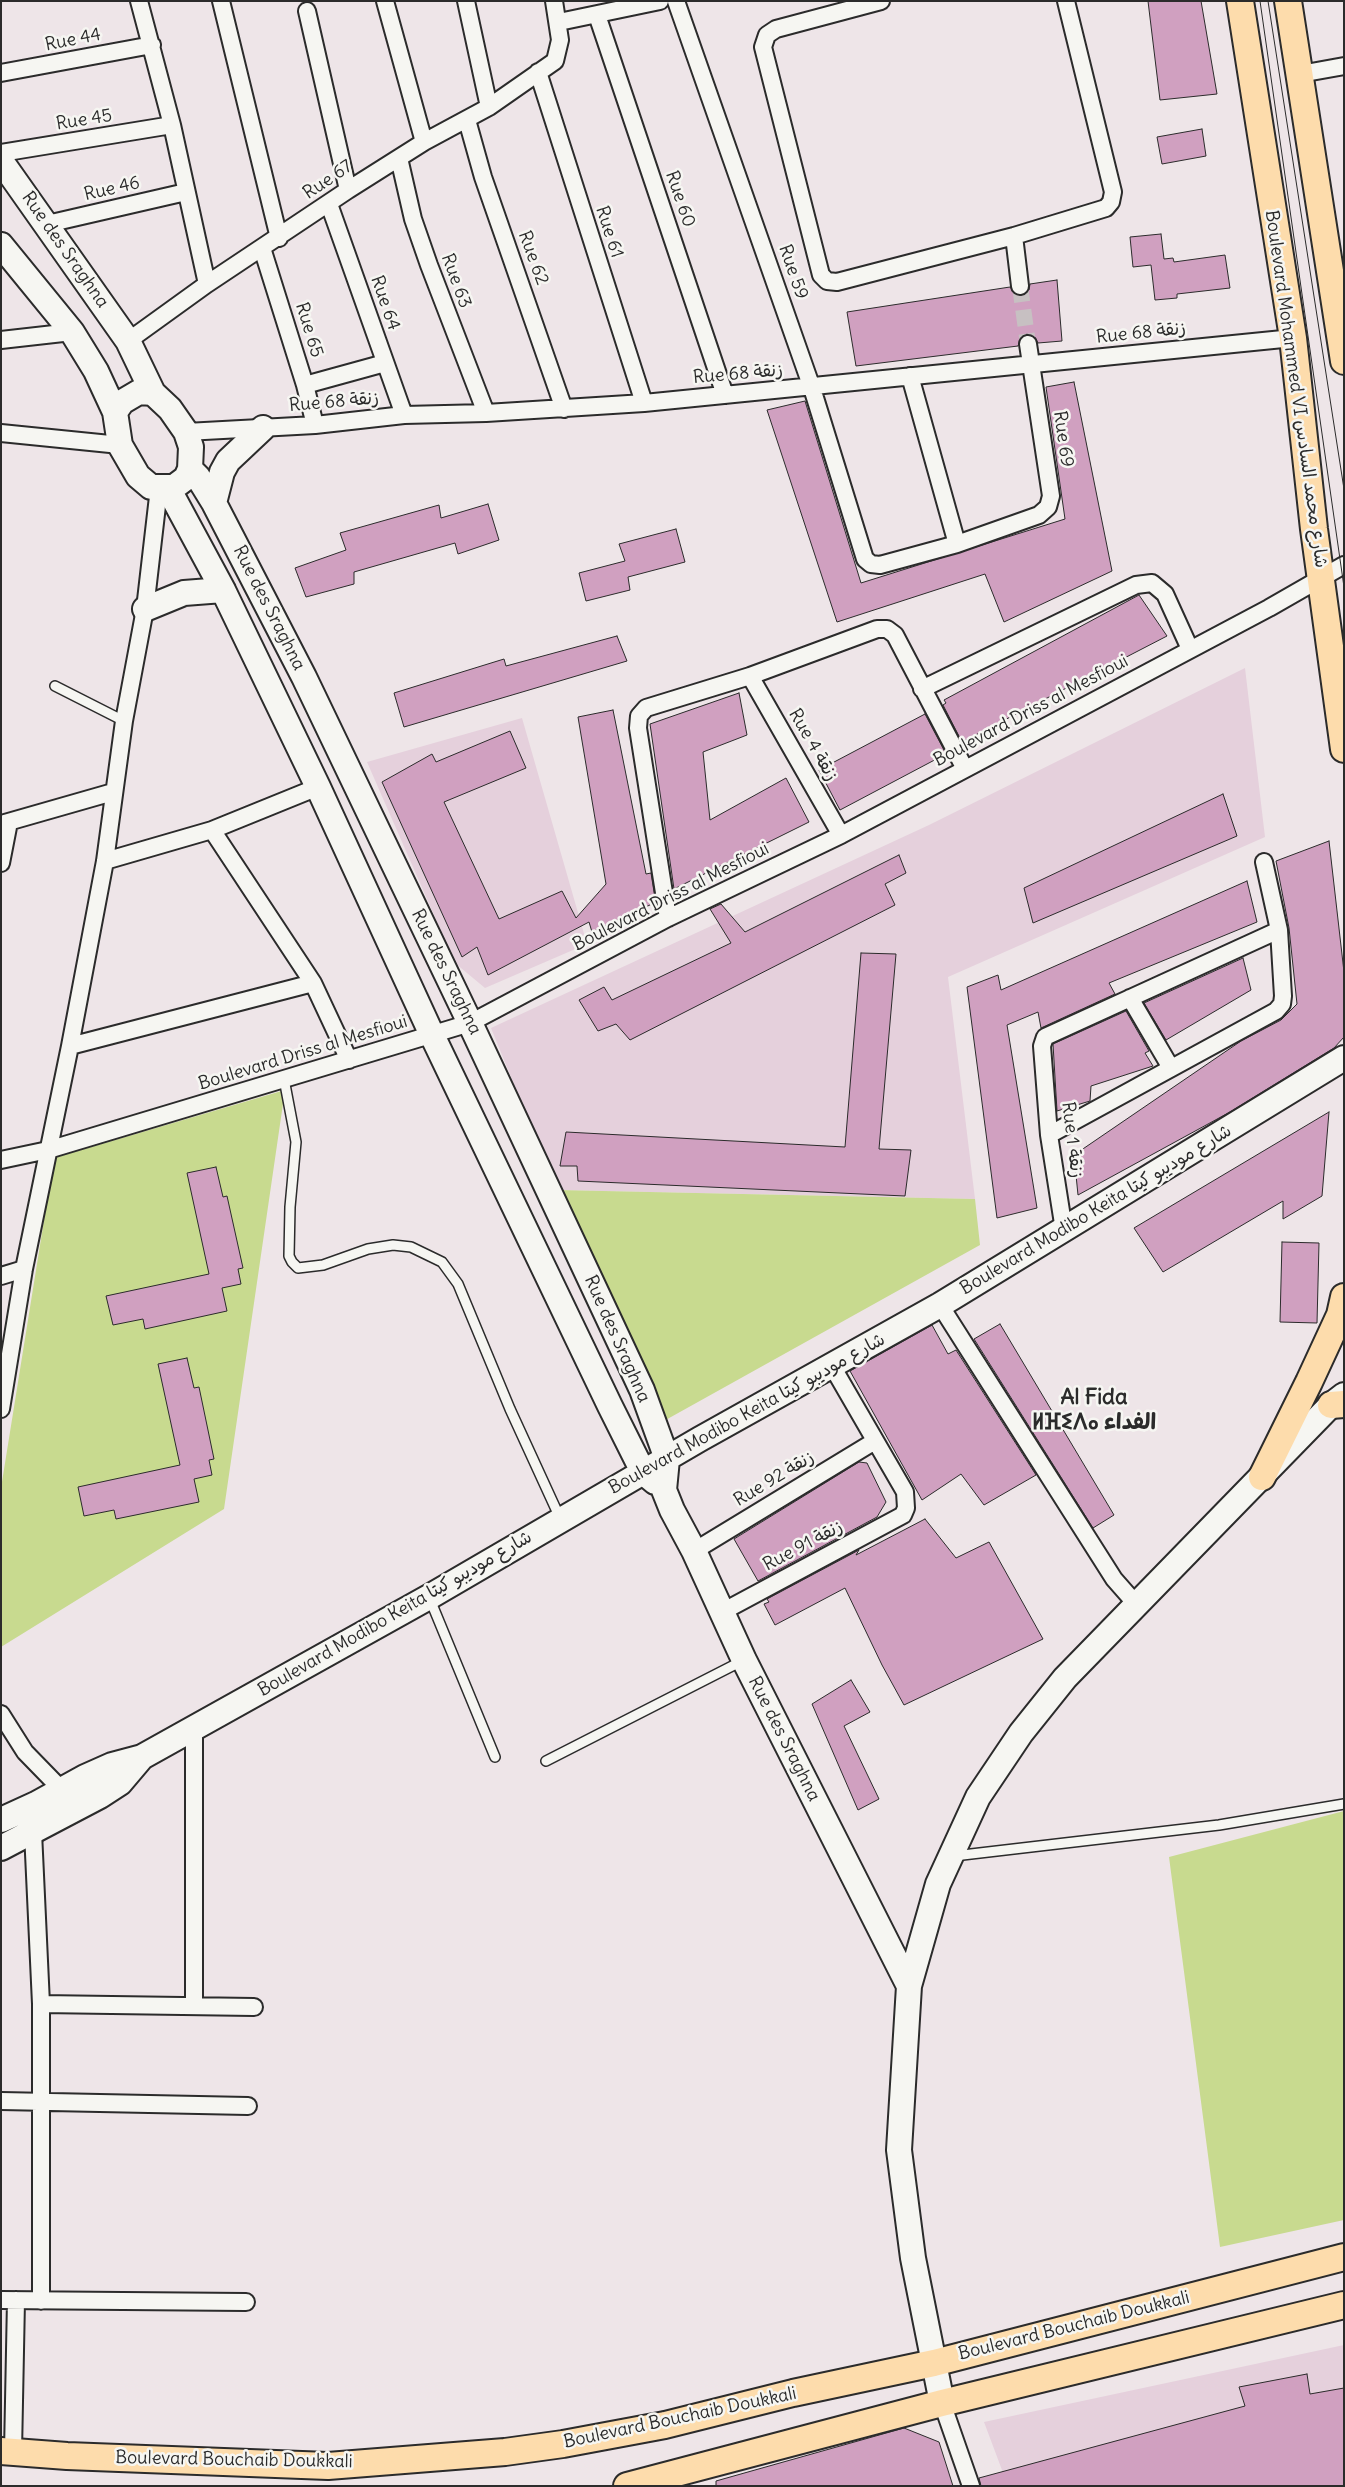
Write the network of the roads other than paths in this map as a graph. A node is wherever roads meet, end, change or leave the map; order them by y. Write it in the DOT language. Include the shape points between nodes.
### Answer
graph roads {
  1 [pos="140,1"];
  2 [pos="221,1"];
  3 [pos="385,1"];
  4 [pos="466,1"];
  5 [pos="554,1"];
  6 [pos="660,1"];
  7 [pos="676,1"];
  8 [pos="881,1"];
  9 [pos="1066,1"];
  10 [pos="1240,1"];
  11 [pos="1288,1"];
  12 [pos="307,11"];
  13 [pos="597,15"];
  14 [pos="559,22"];
  15 [pos="152,45"];
  16 [pos="1344,66"];
  17 [pos="538,72"];
  18 [pos="1,73"];
  19 [pos="1300,74"];
  20 [pos="489,106"];
  21 [pos="467,120"];
  22 [pos="172,125"];
  23 [pos="424,142"];
  24 [pos="1,153"];
  25 [pos="399,158"];
  26 [pos="1,161"];
  27 [pos="348,190"];
  28 [pos="186,192"];
  29 [pos="329,204"];
  30 [pos="47,224"];
  31 [pos="1014,236"];
  32 [pos="279,238"];
  33 [pos="262,248"];
  34 [pos="5,254"];
  35 [pos="206,284"];
  36 [pos="1020,286"];
  37 [pos="72,332"];
  38 [pos="1293,338"];
  39 [pos="1,340"];
  40 [pos="128,340"];
  41 [pos="1028,344"];
  42 [pos="1344,361"];
  43 [pos="385,363"];
  44 [pos="1033,364"];
  45 [pos="910,376"];
  46 [pos="305,385"];
  47 [pos="812,388"];
  48 [pos="153,393"];
  49 [pos="725,395"];
  50 [pos="644,403"];
  51 [pos="564,409"];
  52 [pos="115,412"];
  53 [pos="486,413"];
  54 [pos="404,415"];
  55 [pos="315,425"];
  56 [pos="263,428"];
  57 [pos="186,432"];
  58 [pos="1,433"];
  59 [pos="120,445"];
  60 [pos="190,469"];
  61 [pos="164,488"];
  62 [pos="214,503"];
  63 [pos="957,544"];
  64 [pos="1333,572"];
  65 [pos="223,590"];
  66 [pos="145,609"];
  67 [pos="1190,649"];
  68 [pos="750,676"];
  69 [pos="55,686"];
  70 [pos="922,689"];
  71 [pos="124,721"];
  72 [pos="1344,749"];
  73 [pos="965,769"];
  74 [pos="318,787"];
  75 [pos="113,792"];
  76 [pos="5,823"];
  77 [pos="212,830"];
  78 [pos="841,835"];
  79 [pos="105,861"];
  80 [pos="1,862"];
  81 [pos="1264,862"];
  82 [pos="668,918"];
  83 [pos="1279,930"];
  84 [pos="313,983"];
  85 [pos="1130,998"];
  86 [pos="470,1023"];
  87 [pos="432,1034"];
  88 [pos="70,1046"];
  89 [pos="1344,1058"];
  90 [pos="349,1060"];
  91 [pos="1171,1068"];
  92 [pos="284,1080"];
  93 [pos="1049,1135"];
  94 [pos="48,1150"];
  95 [pos="5,1154"];
  96 [pos="1064,1230"];
  97 [pos="24,1269"];
  98 [pos="1,1276"];
  99 [pos="1344,1297"];
  100 [pos="940,1305"];
  101 [pos="832,1366"];
  102 [pos="1339,1401"];
  103 [pos="1,1409"];
  104 [pos="875,1441"];
  105 [pos="667,1459"];
  106 [pos="643,1472"];
  107 [pos="1262,1477"];
  108 [pos="664,1490"];
  109 [pos="561,1520"];
  110 [pos="694,1551"];
  111 [pos="429,1597"];
  112 [pos="1136,1604"];
  113 [pos="722,1612"];
  114 [pos="744,1660"];
  115 [pos="1,1714"];
  116 [pos="194,1728"];
  117 [pos="142,1757"];
  118 [pos="495,1757"];
  119 [pos="546,1761"];
  120 [pos="62,1789"];
  121 [pos="1344,1804"];
  122 [pos="1,1820"];
  123 [pos="33,1832"];
  124 [pos="1,1848"];
  125 [pos="951,1856"];
  126 [pos="908,1986"];
  127 [pos="41,2004"];
  128 [pos="194,2006"];
  129 [pos="254,2007"];
  130 [pos="1,2101"];
  131 [pos="41,2101"];
  132 [pos="248,2106"];
  133 [pos="1344,2257"];
  134 [pos="8,2300"];
  135 [pos="41,2301"];
  136 [pos="246,2302"];
  137 [pos="1344,2305"];
  138 [pos="934,2362"];
  139 [pos="942,2402"];
  140 [pos="7,2451"];
  141 [pos="628,2486"];
  142 [pos="970,2486"];
  1 -- 15 [label="street"];
  2 -- 32 [label="street"];
  3 -- 23 [label="street"];
  4 -- 20 [label="street"];
  5 -- 14 [label="street"];
  6 -- 13 [label="street"];
  7 -- 47 [label="street, Rue 59"];
  8 -- 31 [label="street" via="776,29 767,35 762,46 821,275 828,281 837,282"];
  9 -- 31 [label="street" via="1113,192 1112,202 1106,208"];
  10 -- 38 [label="main road, Boulevard Mohammed VI شارع محمد السادس"];
  11 -- 19 [label="main road"];
  12 -- 27 [label="street"];
  13 -- 14 [label="street"];
  13 -- 49 [label="street, Rue 60"];
  14 -- 17 [label="street, Rue 67" via="560,40 555,61"];
  15 -- 18 [label="street, Rue 44"];
  15 -- 22 [label="street"];
  16 -- 19 [label="street"];
  17 -- 20 [label="street, Rue 67"];
  17 -- 50 [label="street, Rue 61"];
  19 -- 42 [label="main road"];
  20 -- 21 [label="street, Rue 67"];
  21 -- 23 [label="street, Rue 67"];
  21 -- 51 [label="street, Rue 62" via="483,177"];
  22 -- 24 [label="street, Rue 45"];
  22 -- 28 [label="street"];
  23 -- 25 [label="street, Rue 67"];
  25 -- 27 [label="street, Rue 67"];
  25 -- 53 [label="street, Rue 63" via="413,219"];
  26 -- 30 [label="street, Rue des Sraghna"];
  27 -- 29 [label="street, Rue 67"];
  28 -- 30 [label="street, Rue 46"];
  28 -- 35 [label="street"];
  29 -- 32 [label="street, Rue 67"];
  29 -- 43 [label="street, Rue 64"];
  30 -- 40 [label="street, Rue des Sraghna"];
  31 -- 36 [label="street"];
  32 -- 33 [label="street, Rue 67"];
  33 -- 35 [label="street, Rue 67"];
  33 -- 46 [label="street, Rue 65"];
  34 -- 37 [label="street"];
  35 -- 40 [label="street, Rue 67"];
  37 -- 39 [label="street"];
  37 -- 52 [label="street" via="96,371"];
  38 -- 44 [label="street, Rue 68 زنقة"];
  38 -- 64 [label="main road, Boulevard Mohammed VI شارع محمد السادس"];
  40 -- 48 [label="street, Rue des Sraghna"];
  41 -- 44 [label="street, Rue 69"];
  43 -- 46 [label="street"];
  43 -- 54 [label="street, Rue 64"];
  44 -- 45 [label="street, Rue 68 زنقة"];
  44 -- 63 [label="street, Rue 69" via="1051,496 1048,507 1039,515"];
  45 -- 47 [label="street, Rue 68 زنقة"];
  45 -- 63 [label="street"];
  46 -- 55 [label="street, Rue 65"];
  47 -- 49 [label="street, Rue 68 زنقة"];
  47 -- 63 [label="street, Rue 59" via="865,559 880,565"];
  48 -- 52 [label="street" via="139,392 130,396"];
  48 -- 57 [label="street" via="170,409"];
  49 -- 50 [label="street, Rue 68 زنقة"];
  50 -- 51 [label="street, Rue 68 زنقة"];
  51 -- 53 [label="street, Rue 68 زنقة"];
  52 -- 59 [label="street"];
  53 -- 54 [label="street, Rue 68 زنقة"];
  54 -- 55 [label="street, Rue 68 زنقة"];
  55 -- 56 [label="street, Rue 68 زنقة"];
  56 -- 57 [label="street, Rue 68 زنقة"];
  56 -- 62 [label="street" via="228,460"];
  57 -- 60 [label="street" via="191,447"];
  58 -- 59 [label="street"];
  59 -- 61 [label="street" via="138,476 151,487"];
  60 -- 61 [label="street" via="180,483"];
  60 -- 62 [label="street, Rue des Sraghna"];
  61 -- 65 [label="street, Rue des Sraghna"];
  61 -- 66 [label="street"];
  62 -- 86 [label="street, Rue des Sraghna" via="304,677"];
  64 -- 67 [label="street, Boulevard Driss al Mesfioui"];
  64 -- 72 [label="main road, Boulevard Mohammed VI شارع محمد السادس"];
  65 -- 66 [label="street" via="184,593"];
  65 -- 74 [label="street, Rue des Sraghna"];
  66 -- 71 [label="street"];
  67 -- 70 [label="street" via="1165,594 1152,583 1136,585"];
  67 -- 73 [label="street, Boulevard Driss al Mesfioui"];
  68 -- 70 [label="street" via="877,629 887,629 895,635"];
  68 -- 78 [label="street, Rue 4 زنقة"];
  68 -- 82 [label="street" via="646,708 639,716 638,728"];
  69 -- 71 [label="lane"];
  70 -- 73 [label="street"];
  71 -- 75 [label="street"];
  73 -- 78 [label="street, Boulevard Driss al Mesfioui"];
  74 -- 77 [label="street"];
  74 -- 87 [label="street, Rue des Sraghna"];
  75 -- 76 [label="street"];
  75 -- 79 [label="street"];
  76 -- 80 [label="street"];
  77 -- 79 [label="street"];
  77 -- 84 [label="street"];
  78 -- 82 [label="street, Boulevard Driss al Mesfioui"];
  79 -- 88 [label="street"];
  81 -- 83 [label="street"];
  82 -- 86 [label="street, Boulevard Driss al Mesfioui"];
  83 -- 85 [label="street"];
  83 -- 91 [label="street" via="1282,1004 1276,1011"];
  84 -- 88 [label="street"];
  84 -- 90 [label="street"];
  85 -- 91 [label="street"];
  85 -- 93 [label="street, Rue 1 زنقة" via="1050,1034 1042,1041"];
  86 -- 87 [label="street, Boulevard Driss al Mesfioui"];
  86 -- 105 [label="street, Rue des Sraghna" via="642,1390"];
  87 -- 90 [label="street, Boulevard Driss al Mesfioui"];
  87 -- 106 [label="street, Rue des Sraghna"];
  88 -- 94 [label="street"];
  89 -- 96 [label="street, Boulevard Modibo Keita شارع موديبو كيتا"];
  90 -- 92 [label="street, Boulevard Driss al Mesfioui"];
  91 -- 93 [label="street"];
  92 -- 94 [label="street, Boulevard Driss al Mesfioui"];
  92 -- 109 [label="lane" via="296,1142 290,1207 289,1256 292,1262 298,1268 323,1265 368,1249 393,1245 411,1247 442,1262 458,1284"];
  93 -- 96 [label="street, Rue 1 زنقة"];
  94 -- 95 [label="street, Boulevard Driss al Mesfioui"];
  94 -- 97 [label="street"];
  96 -- 100 [label="street, Boulevard Modibo Keita شارع موديبو كيتا"];
  97 -- 98 [label="street"];
  97 -- 103 [label="street"];
  99 -- 107 [label="main road" via="1336,1323"];
  100 -- 101 [label="street, Boulevard Modibo Keita شارع موديبو كيتا"];
  100 -- 112 [label="street" via="1114,1579"];
  101 -- 104 [label="street"];
  101 -- 105 [label="street, Boulevard Modibo Keita شارع موديبو كيتا"];
  102 -- 107 [label="street"];
  104 -- 110 [label="street, Rue 92 زنقة"];
  104 -- 113 [label="street, Rue 91 زنقة" via="905,1492 903,1514"];
  105 -- 106 [label="street, Boulevard Modibo Keita شارع موديبو كيتا"];
  105 -- 108 [label="street, Rue des Sraghna"];
  106 -- 108 [label="street, Rue des Sraghna"];
  106 -- 109 [label="street, Boulevard Modibo Keita شارع موديبو كيتا"];
  107 -- 112 [label="street"];
  108 -- 110 [label="street, Rue des Sraghna"];
  109 -- 111 [label="street, Boulevard Modibo Keita شارع موديبو كيتا"];
  110 -- 113 [label="street, Rue des Sraghna"];
  111 -- 116 [label="street, Boulevard Modibo Keita شارع موديبو كيتا"];
  111 -- 118 [label="lane"];
  112 -- 125 [label="street" via="1065,1678 1021,1733 978,1797"];
  113 -- 114 [label="street, Rue des Sraghna"];
  114 -- 119 [label="lane"];
  114 -- 126 [label="street, Rue des Sraghna"];
  115 -- 120 [label="street" via="25,1752"];
  116 -- 117 [label="street, Boulevard Modibo Keita شارع موديبو كيتا"];
  116 -- 128 [label="street"];
  117 -- 120 [label="street, Boulevard Modibo Keita شارع موديبو كيتا" via="112,1765"];
  117 -- 123 [label="street, Boulevard Modibo Keita شارع موديبو كيتا" via="120,1783"];
  120 -- 122 [label="street, Boulevard Modibo Keita شارع موديبو كيتا"];
  121 -- 125 [label="lane" via="1219,1825"];
  123 -- 124 [label="street, Boulevard Modibo Keita شارع موديبو كيتا"];
  123 -- 127 [label="street"];
  125 -- 126 [label="street" via="938,1884"];
  126 -- 138 [label="street" via="899,2150 913,2258"];
  127 -- 128 [label="street"];
  127 -- 131 [label="street"];
  128 -- 129 [label="street"];
  130 -- 131 [label="street"];
  131 -- 132 [label="street"];
  131 -- 135 [label="street"];
  133 -- 138 [label="main road, Boulevard Bouchaib Doukkali"];
  134 -- 135 [label="street"];
  134 -- 140 [label="street"];
  135 -- 136 [label="street"];
  137 -- 139 [label="main road"];
  138 -- 139 [label="street"];
  138 -- 140 [label="main road, Boulevard Bouchaib Doukkali" via="665,2425 505,2452 328,2466"];
  139 -- 141 [label="main road"];
  139 -- 142 [label="street"];
}
